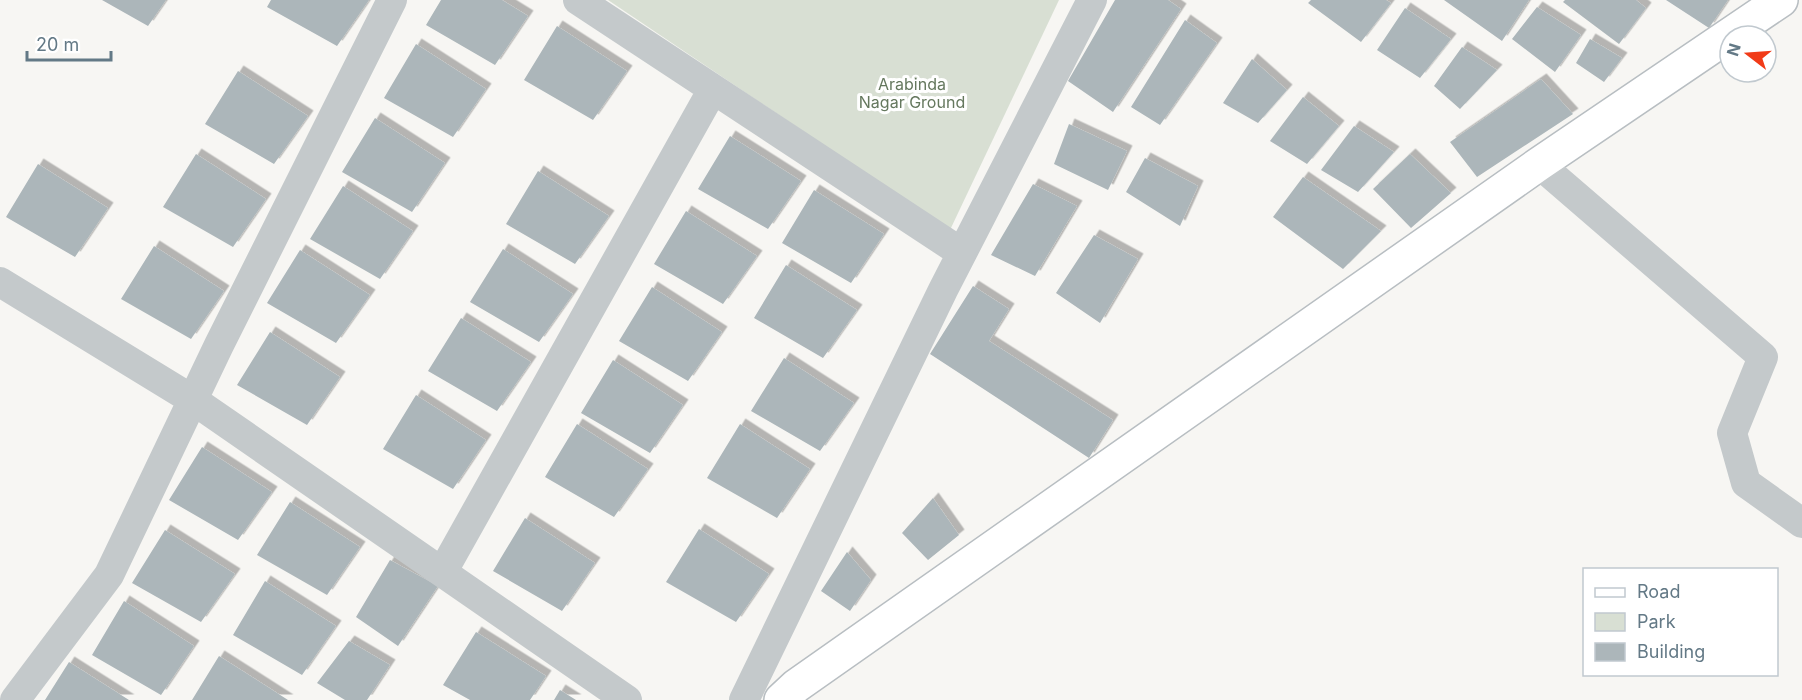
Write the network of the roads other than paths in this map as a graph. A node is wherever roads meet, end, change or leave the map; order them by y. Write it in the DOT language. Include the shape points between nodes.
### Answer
graph roads {
  1 [pos="392,0"];
  2 [pos="578,0"];
  3 [pos="1092,0"];
  4 [pos="1781,0"];
  5 [pos="713,89"];
  6 [pos="1539,164"];
  7 [pos="962,254"];
  8 [pos="0,282"];
  9 [pos="193,400"];
  10 [pos="1802,523"];
  11 [pos="442,571"];
  12 [pos="796,695"];
  13 [pos="15,700"];
  14 [pos="627,700"];
  15 [pos="744,700"];
  1 -- 9 [label="street"];
  2 -- 5 [label="street"];
  3 -- 7 [label="street"];
  4 -- 6 [label="main road"];
  5 -- 7 [label="street"];
  5 -- 11 [label="street"];
  6 -- 10 [label="street" via="1763,357 1732,433 1746,483"];
  6 -- 12 [label="main road"];
  7 -- 15 [label="street"];
  8 -- 9 [label="street"];
  9 -- 11 [label="street"];
  9 -- 13 [label="street" via="109,575"];
  11 -- 14 [label="street"];
}
